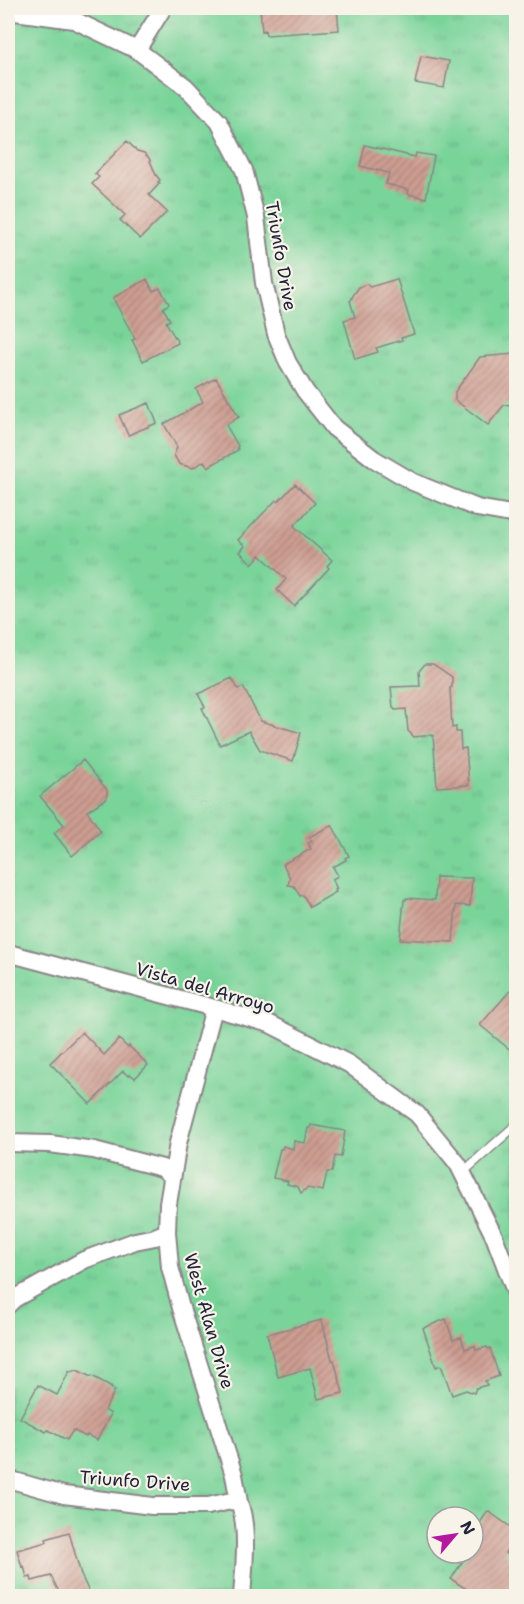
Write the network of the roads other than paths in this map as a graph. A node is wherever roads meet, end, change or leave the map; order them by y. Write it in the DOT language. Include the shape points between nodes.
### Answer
graph roads {
  1 [pos="163,8"];
  2 [pos="8,11"];
  3 [pos="137,50"];
  4 [pos="516,515"];
  5 [pos="8,953"];
  6 [pos="214,1008"];
  7 [pos="516,1125"];
  8 [pos="8,1143"];
  9 [pos="462,1173"];
  10 [pos="172,1176"];
  11 [pos="167,1232"];
  12 [pos="516,1294"];
  13 [pos="8,1305"];
  14 [pos="8,1479"];
  15 [pos="239,1502"];
  16 [pos="242,1596"];
  1 -- 3 [label="street"];
  2 -- 3 [label="street, Triunfo Drive" via="74,20"];
  3 -- 4 [label="street, Triunfo Drive" via="186,87 219,122 244,170 276,334 305,391 334,428 374,459 413,482 477,508"];
  5 -- 6 [label="street, Vista del Arroyo"];
  6 -- 9 [label="street, Vista del Arroyo" via="270,1024 349,1064 417,1114"];
  6 -- 10 [label="street, West Alan Drive"];
  7 -- 9 [label="lane"];
  8 -- 10 [label="street" via="94,1150 162,1168"];
  9 -- 12 [label="street, Vista del Arroyo" via="494,1236"];
  10 -- 11 [label="street, West Alan Drive"];
  11 -- 13 [label="street" via="84,1260"];
  11 -- 15 [label="street, West Alan Drive" via="170,1267 234,1474"];
  14 -- 15 [label="street, Triunfo Drive" via="64,1495 152,1506"];
  15 -- 16 [label="street" via="244,1526"];
}
